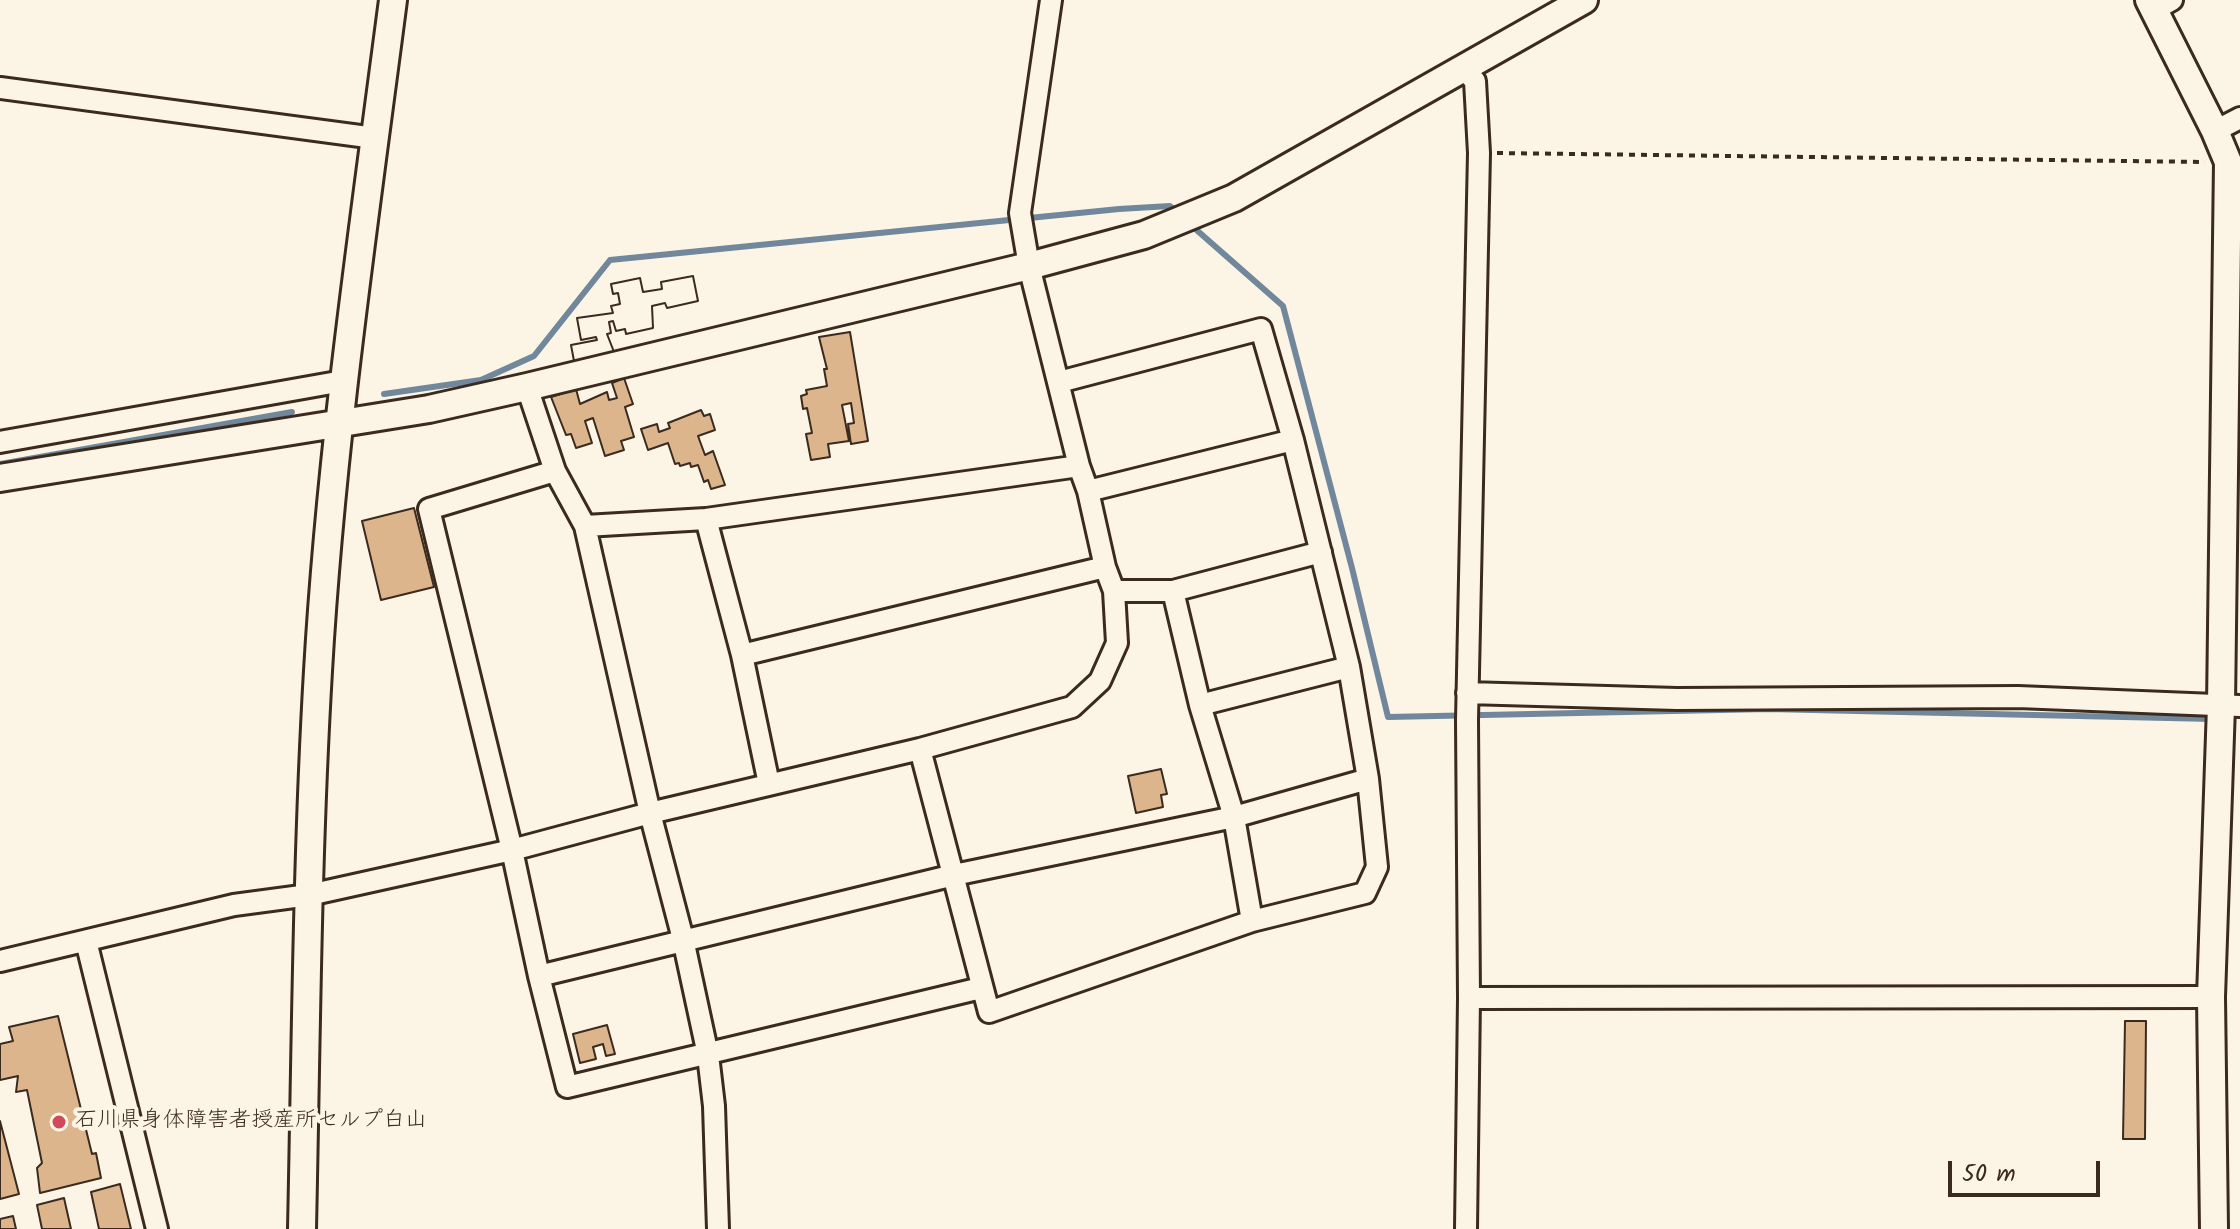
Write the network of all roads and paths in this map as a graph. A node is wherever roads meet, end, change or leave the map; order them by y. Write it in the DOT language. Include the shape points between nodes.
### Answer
graph roads {
  1 [pos="393,0"];
  2 [pos="1051,0"];
  3 [pos="1584,0"];
  4 [pos="2158,3"];
  5 [pos="1463,68"];
  6 [pos="0,88"];
  7 [pos="2240,118"];
  8 [pos="2215,131"];
  9 [pos="375,138"];
  10 [pos="1479,153"];
  11 [pos="2234,173"];
  12 [pos="1029,266"];
  13 [pos="343,381"];
  14 [pos="1059,382"];
  15 [pos="527,387"];
  16 [pos="338,425"];
  17 [pos="1293,440"];
  18 [pos="0,442"];
  19 [pos="1079,466"];
  20 [pos="555,471"];
  21 [pos="0,478"];
  22 [pos="1088,491"];
  23 [pos="2232,511"];
  24 [pos="706,519"];
  25 [pos="585,526"];
  26 [pos="1321,552"];
  27 [pos="1105,567"];
  28 [pos="1114,591"];
  29 [pos="1173,591"];
  30 [pos="742,655"];
  31 [pos="1349,667"];
  32 [pos="1200,705"];
  33 [pos="1467,708"];
  34 [pos="2226,713"];
  35 [pos="920,749"];
  36 [pos="1368,779"];
  37 [pos="769,784"];
  38 [pos="650,813"];
  39 [pos="1234,817"];
  40 [pos="512,850"];
  41 [pos="954,875"];
  42 [pos="309,895"];
  43 [pos="1252,921"];
  44 [pos="683,939"];
  45 [pos="86,941"];
  46 [pos="0,961"];
  47 [pos="539,976"];
  48 [pos="981,988"];
  49 [pos="2211,997"];
  50 [pos="1469,998"];
  51 [pos="708,1055"];
  52 [pos="157,1229"];
  53 [pos="302,1229"];
  54 [pos="718,1229"];
  55 [pos="1466,1229"];
  56 [pos="2214,1229"];
  1 -- 9 [label="street"];
  2 -- 12 [label="street" via="1021,220"];
  3 -- 5 [label="street"];
  4 -- 8 [label="street"];
  5 -- 10 [label="street" via="1475,81"];
  5 -- 12 [label="street" via="1234,198 1144,235"];
  6 -- 9 [label="street"];
  7 -- 8 [label="street"];
  8 -- 11 [label="street"];
  9 -- 13 [label="street"];
  10 -- 11 [label="path"];
  10 -- 33 [label="street"];
  11 -- 23 [label="street"];
  12 -- 14 [label="street"];
  12 -- 15 [label="street"];
  13 -- 16 [label="street"];
  13 -- 18 [label="street"];
  14 -- 17 [label="street" via="1261,329"];
  14 -- 19 [label="street"];
  15 -- 16 [label="street"];
  15 -- 20 [label="street"];
  16 -- 21 [label="street"];
  16 -- 42 [label="street" via="318,671"];
  17 -- 22 [label="street"];
  17 -- 26 [label="street"];
  19 -- 22 [label="street"];
  19 -- 24 [label="street"];
  20 -- 25 [label="street"];
  20 -- 40 [label="street" via="429,509"];
  22 -- 27 [label="street"];
  23 -- 34 [label="street"];
  24 -- 25 [label="street"];
  24 -- 30 [label="street"];
  25 -- 38 [label="street"];
  26 -- 29 [label="street"];
  26 -- 31 [label="street"];
  27 -- 28 [label="street"];
  27 -- 30 [label="street"];
  28 -- 29 [label="street"];
  28 -- 35 [label="street" via="1117,643 1100,681 1072,707"];
  29 -- 32 [label="street"];
  30 -- 37 [label="street"];
  31 -- 32 [label="street"];
  31 -- 36 [label="street"];
  32 -- 39 [label="street"];
  33 -- 34 [label="street" via="1677,699 2018,697"];
  33 -- 50 [label="street"];
  34 -- 49 [label="street"];
  35 -- 37 [label="street"];
  35 -- 41 [label="street"];
  36 -- 39 [label="street"];
  36 -- 43 [label="street" via="1377,867 1365,893"];
  37 -- 38 [label="street"];
  38 -- 40 [label="street"];
  38 -- 44 [label="street"];
  39 -- 41 [label="street"];
  39 -- 43 [label="street"];
  40 -- 42 [label="street"];
  40 -- 47 [label="street"];
  41 -- 44 [label="street"];
  41 -- 48 [label="street"];
  42 -- 45 [label="street" via="234,905"];
  42 -- 53 [label="street"];
  43 -- 48 [label="street" via="989,1012"];
  44 -- 47 [label="street"];
  44 -- 51 [label="street"];
  45 -- 46 [label="street"];
  45 -- 52 [label="street"];
  47 -- 51 [label="street" via="567,1087"];
  48 -- 51 [label="street"];
  49 -- 50 [label="street"];
  49 -- 56 [label="street"];
  50 -- 55 [label="street"];
  51 -- 54 [label="street"];
}
